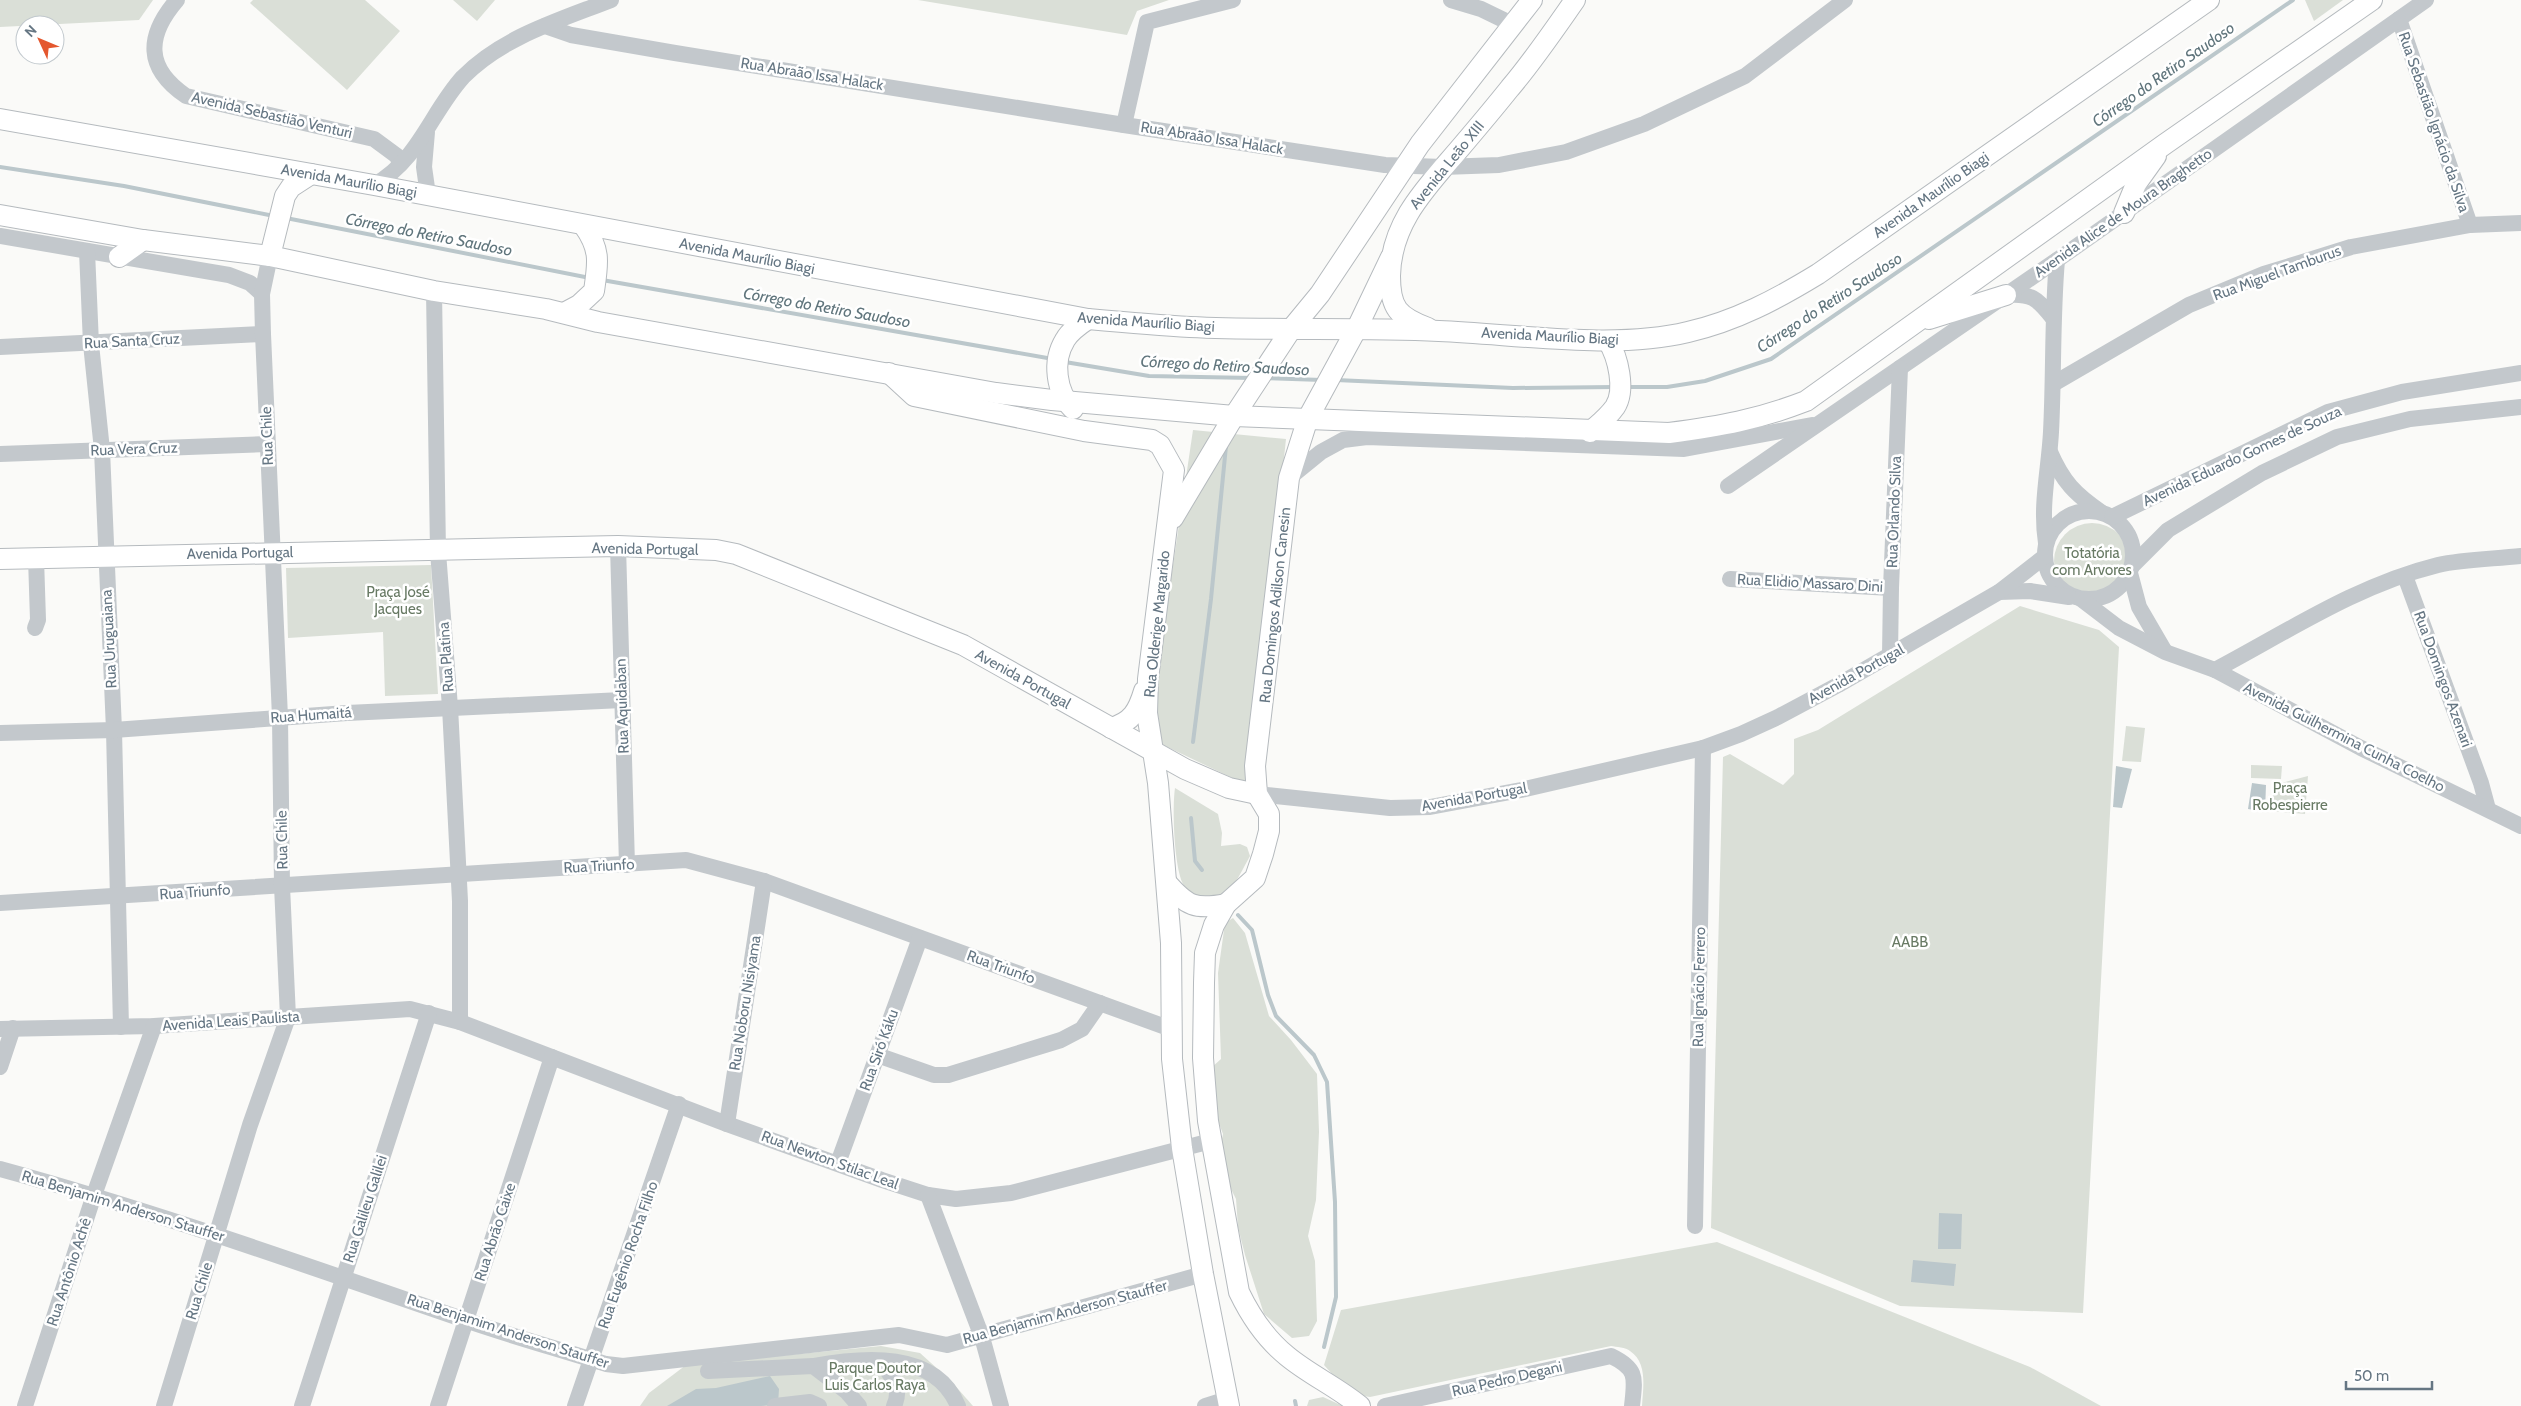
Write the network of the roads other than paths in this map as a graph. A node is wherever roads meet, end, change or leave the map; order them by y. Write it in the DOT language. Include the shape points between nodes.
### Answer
graph roads {
  1 [pos="177,0"];
  2 [pos="611,0"];
  3 [pos="1233,0"];
  4 [pos="1451,0"];
  5 [pos="1532,0"];
  6 [pos="1576,0"];
  7 [pos="1845,0"];
  8 [pos="2209,0"];
  9 [pos="2372,0"];
  10 [pos="2426,0"];
  11 [pos="2399,19"];
  12 [pos="1514,25"];
  13 [pos="545,26"];
  14 [pos="0,119"];
  15 [pos="1124,125"];
  16 [pos="427,132"];
  17 [pos="2165,144"];
  18 [pos="400,164"];
  19 [pos="1406,164"];
  20 [pos="1443,167"];
  21 [pos="311,174"];
  22 [pos="374,185"];
  23 [pos="428,195"];
  24 [pos="2124,213"];
  25 [pos="0,215"];
  26 [pos="278,224"];
  27 [pos="2470,224"];
  28 [pos="2521,224"];
  29 [pos="584,226"];
  30 [pos="0,236"];
  31 [pos="143,240"];
  32 [pos="87,251"];
  33 [pos="270,256"];
  34 [pos="1391,257"];
  35 [pos="119,258"];
  36 [pos="2057,260"];
  37 [pos="297,262"];
  38 [pos="434,291"];
  39 [pos="262,294"];
  40 [pos="2006,295"];
  41 [pos="564,313"];
  42 [pos="2052,317"];
  43 [pos="1088,320"];
  44 [pos="1910,325"];
  45 [pos="1292,328"];
  46 [pos="1357,328"];
  47 [pos="1437,331"];
  48 [pos="263,334"];
  49 [pos="1608,341"];
  50 [pos="91,344"];
  51 [pos="0,348"];
  52 [pos="1900,368"];
  53 [pos="889,373"];
  54 [pos="2521,373"];
  55 [pos="2053,384"];
  56 [pos="996,393"];
  57 [pos="1065,401"];
  58 [pos="2521,407"];
  59 [pos="969,408"];
  60 [pos="2328,412"];
  61 [pos="1234,416"];
  62 [pos="1308,418"];
  63 [pos="1819,424"];
  64 [pos="1466,426"];
  65 [pos="1590,432"];
  66 [pos="1096,433"];
  67 [pos="2337,437"];
  68 [pos="1363,438"];
  69 [pos="1439,440"];
  70 [pos="268,444"];
  71 [pos="102,450"];
  72 [pos="2050,450"];
  73 [pos="0,454"];
  74 [pos="1289,478"];
  75 [pos="1728,486"];
  76 [pos="2108,515"];
  77 [pos="1168,526"];
  78 [pos="618,546"];
  79 [pos="2045,550"];
  80 [pos="272,552"];
  81 [pos="438,552"];
  82 [pos="104,555"];
  83 [pos="2521,556"];
  84 [pos="36,558"];
  85 [pos="0,559"];
  86 [pos="2131,569"];
  87 [pos="2406,576"];
  88 [pos="1730,579"];
  89 [pos="1890,588"];
  90 [pos="1999,592"];
  91 [pos="2077,598"];
  92 [pos="35,628"];
  93 [pos="2165,652"];
  94 [pos="1890,656"];
  95 [pos="2214,670"];
  96 [pos="1148,679"];
  97 [pos="622,700"];
  98 [pos="450,707"];
  99 [pos="280,717"];
  100 [pos="1111,728"];
  101 [pos="114,730"];
  102 [pos="0,733"];
  103 [pos="1703,748"];
  104 [pos="1153,752"];
  105 [pos="2481,783"];
  106 [pos="1257,794"];
  107 [pos="2472,801"];
  108 [pos="2488,809"];
  109 [pos="2521,826"];
  110 [pos="627,865"];
  111 [pos="458,874"];
  112 [pos="764,881"];
  113 [pos="1167,883"];
  114 [pos="282,886"];
  115 [pos="118,897"];
  116 [pos="0,903"];
  117 [pos="1226,904"];
  118 [pos="920,938"];
  119 [pos="1100,1003"];
  120 [pos="429,1013"];
  121 [pos="288,1017"];
  122 [pos="460,1022"];
  123 [pos="154,1026"];
  124 [pos="121,1027"];
  125 [pos="6,1028"];
  126 [pos="1171,1029"];
  127 [pos="877,1055"];
  128 [pos="552,1057"];
  129 [pos="1203,1058"];
  130 [pos="0,1067"];
  131 [pos="679,1104"];
  132 [pos="727,1124"];
  133 [pos="1211,1141"];
  134 [pos="1182,1148"];
  135 [pos="838,1162"];
  136 [pos="0,1169"];
  137 [pos="94,1194"];
  138 [pos="928,1195"];
  139 [pos="1695,1226"];
  140 [pos="217,1233"];
  141 [pos="1203,1274"];
  142 [pos="342,1276"];
  143 [pos="466,1320"];
  144 [pos="982,1337"];
  145 [pos="592,1360"];
  146 [pos="880,1360"];
  147 [pos="813,1366"];
  148 [pos="708,1371"];
  149 [pos="1228,1403"];
  150 [pos="25,1406"];
  151 [pos="164,1406"];
  152 [pos="302,1406"];
  153 [pos="438,1406"];
  154 [pos="575,1406"];
  155 [pos="776,1406"];
  156 [pos="819,1406"];
  157 [pos="859,1406"];
  158 [pos="894,1406"];
  159 [pos="958,1406"];
  160 [pos="1001,1406"];
  161 [pos="1205,1406"];
  162 [pos="1360,1406"];
  163 [pos="1385,1406"];
  164 [pos="1632,1406"];
  1 -- 18 [label="street, Avenida Sebastião Venturi" via="164,15 154,49 158,68 168,84 186,96 374,139 398,156"];
  2 -- 13 [label="street"];
  3 -- 15 [label="street" via="1147,22"];
  4 -- 12 [label="street"];
  5 -- 12 [label="main road, Avenida Leão XIII"];
  6 -- 20 [label="main road, Avenida Leão XIII" via="1513,84"];
  7 -- 20 [label="street, Rua Abraão Issa Halack" via="1745,76 1644,124 1566,152 1499,165"];
  8 -- 49 [label="main road, Avenida Maurílio Biagi" via="1818,274 1772,302 1687,333"];
  9 -- 17 [label="main road"];
  10 -- 11 [label="street, Avenida Alice de Moura Braghetto"];
  11 -- 24 [label="street, Avenida Alice de Moura Braghetto"];
  11 -- 27 [label="street, Rua Sebastião Ignácio da Silva"];
  12 -- 19 [label="main road, Avenida Leão XIII"];
  13 -- 15 [label="street, Rua Abraão Issa Halack" via="571,35"];
  13 -- 16 [label="street" via="484,59 458,84"];
  14 -- 21 [label="main road, Avenida Maurílio Biagi"];
  15 -- 19 [label="street, Rua Abraão Issa Halack" via="1385,165"];
  16 -- 18 [label="street"];
  16 -- 23 [label="street" via="424,167"];
  17 -- 24 [label="main road" via="2136,184"];
  17 -- 44 [label="main road"];
  18 -- 22 [label="street"];
  19 -- 20 [label="street, Rua Abraão Issa Halack"];
  19 -- 45 [label="main road, Avenida Leão XIII" via="1320,294"];
  20 -- 34 [label="main road, Avenida Leão XIII" via="1404,218"];
  21 -- 22 [label="main road, Avenida Maurílio Biagi"];
  21 -- 26 [label="main road" via="291,187 285,196"];
  22 -- 23 [label="main road, Avenida Maurílio Biagi"];
  23 -- 29 [label="main road, Avenida Maurílio Biagi"];
  24 -- 36 [label="street, Avenida Alice de Moura Braghetto"];
  25 -- 31 [label="main road"];
  26 -- 33 [label="main road"];
  26 -- 37 [label="main road" via="284,246"];
  27 -- 28 [label="street, Rua Miguel Tamburus"];
  27 -- 55 [label="street, Rua Miguel Tamburus" via="2351,247 2264,274 2189,305"];
  29 -- 41 [label="main road" via="598,254 594,291"];
  29 -- 43 [label="main road, Avenida Maurílio Biagi"];
  30 -- 32 [label="street"];
  31 -- 33 [label="main road"];
  31 -- 35 [label="main road"];
  32 -- 35 [label="street"];
  32 -- 50 [label="street, Rua Uruguaiana"];
  33 -- 37 [label="main road"];
  33 -- 39 [label="street, Rua Chile"];
  34 -- 46 [label="main road, Rua Domingos Adilson Canesin"];
  34 -- 47 [label="main road, Avenida Leão XIII" via="1390,292 1396,309 1415,323"];
  35 -- 39 [label="street" via="229,275 250,283"];
  36 -- 40 [label="street, Avenida Alice de Moura Braghetto"];
  36 -- 42 [label="street"];
  37 -- 38 [label="main road"];
  38 -- 41 [label="main road"];
  38 -- 81 [label="street, Rua Platina"];
  39 -- 48 [label="street, Rua Chile"];
  40 -- 42 [label="street" via="2024,293 2033,297"];
  40 -- 44 [label="main road"];
  40 -- 52 [label="street, Avenida Alice de Moura Braghetto"];
  41 -- 53 [label="main road" via="598,322"];
  42 -- 55 [label="street"];
  43 -- 45 [label="main road, Avenida Maurílio Biagi" via="1189,327"];
  43 -- 57 [label="main road" via="1073,329 1064,340 1059,356 1057,371"];
  44 -- 65 [label="main road" via="1806,401 1768,416 1727,426 1669,433"];
  45 -- 46 [label="main road, Avenida Maurílio Biagi"];
  45 -- 61 [label="main road, Avenida Leão XIII"];
  46 -- 47 [label="main road, Avenida Maurílio Biagi"];
  46 -- 62 [label="main road, Rua Domingos Adilson Canesin"];
  47 -- 49 [label="main road, Avenida Maurílio Biagi"];
  48 -- 50 [label="street, Rua Santa Cruz"];
  48 -- 70 [label="street, Rua Chile"];
  49 -- 65 [label="main road" via="1619,365 1618,400 1607,417"];
  50 -- 51 [label="street, Rua Santa Cruz"];
  50 -- 71 [label="street, Rua Uruguaiana"];
  52 -- 63 [label="street, Avenida Alice de Moura Braghetto"];
  52 -- 89 [label="street, Rua Orlando Silva"];
  53 -- 56 [label="main road"];
  53 -- 59 [label="main road" via="914,396"];
  54 -- 60 [label="street, Avenida Eduardo Gomes de Souza" via="2402,392"];
  55 -- 72 [label="street"];
  56 -- 57 [label="main road"];
  56 -- 59 [label="main road"];
  57 -- 61 [label="main road"];
  57 -- 66 [label="main road"];
  58 -- 67 [label="street, Avenida Eduardo Gomes de Souza" via="2410,419"];
  59 -- 66 [label="main road"];
  60 -- 67 [label="street"];
  60 -- 76 [label="street, Avenida Eduardo Gomes de Souza"];
  61 -- 62 [label="main road"];
  61 -- 77 [label="main road, Avenida Leão XIII"];
  62 -- 64 [label="main road"];
  62 -- 68 [label="street"];
  62 -- 74 [label="main road, Rua Domingos Adilson Canesin"];
  63 -- 69 [label="street" via="1684,449"];
  63 -- 75 [label="street"];
  64 -- 65 [label="main road"];
  64 -- 69 [label="main road"];
  66 -- 77 [label="main road, Rua Olderige Margarido" via="1152,440 1160,445 1174,470"];
  67 -- 86 [label="street, Avenida Eduardo Gomes de Souza" via="2262,473 2168,530"];
  68 -- 69 [label="street"];
  68 -- 74 [label="street" via="1343,440 1321,452"];
  70 -- 71 [label="street, Rua Vera Cruz"];
  70 -- 80 [label="street, Rua Chile"];
  71 -- 73 [label="street, Rua Vera Cruz"];
  71 -- 82 [label="street, Rua Uruguaiana"];
  72 -- 76 [label="street" via="2059,473 2068,485 2080,498"];
  72 -- 79 [label="street" via="2042,507"];
  74 -- 106 [label="main road, Rua Domingos Adilson Canesin" via="1255,766"];
  76 -- 79 [label="street" via="2089,511 2075,513 2062,520 2052,530"];
  76 -- 86 [label="street" via="2128,533 2133,549"];
  77 -- 96 [label="main road, Rua Olderige Margarido"];
  78 -- 81 [label="main road, Avenida Portugal"];
  78 -- 97 [label="street, Rua Aquidaban"];
  78 -- 100 [label="main road, Avenida Portugal" via="716,550 736,554 963,645"];
  79 -- 90 [label="street, Avenida Portugal"];
  79 -- 91 [label="street" via="2052,581 2062,591"];
  80 -- 81 [label="main road, Avenida Portugal"];
  80 -- 82 [label="main road, Avenida Portugal"];
  80 -- 99 [label="street, Rua Chile"];
  81 -- 98 [label="street, Rua Platina"];
  82 -- 84 [label="main road, Avenida Portugal"];
  82 -- 101 [label="street, Rua Uruguaiana"];
  83 -- 87 [label="street" via="2439,565"];
  84 -- 85 [label="main road, Avenida Portugal"];
  84 -- 92 [label="street" via="38,620"];
  86 -- 91 [label="street" via="2122,585 2110,594 2096,599"];
  86 -- 93 [label="street" via="2139,607"];
  87 -- 95 [label="street" via="2354,595"];
  87 -- 105 [label="street, Rua Domingos Azenari"];
  88 -- 89 [label="street, Rua Elidio Massaro Dini"];
  89 -- 94 [label="street, Rua Orlando Silva"];
  90 -- 91 [label="street, Avenida Portugal" via="2030,591"];
  90 -- 94 [label="street, Avenida Portugal"];
  91 -- 93 [label="street, Avenida Guilhermina Cunha Coelho" via="2119,628"];
  93 -- 95 [label="street, Avenida Guilhermina Cunha Coelho"];
  94 -- 103 [label="street, Avenida Portugal" via="1778,717"];
  95 -- 107 [label="street, Avenida Guilhermina Cunha Coelho" via="2361,748"];
  96 -- 100 [label="main road" via="1132,718"];
  96 -- 104 [label="main road, Rua Olderige Margarido" via="1147,713"];
  97 -- 98 [label="street, Rua Humaitá"];
  97 -- 110 [label="street, Rua Aquidaban"];
  98 -- 99 [label="street, Rua Humaitá"];
  98 -- 111 [label="street, Rua Platina"];
  99 -- 101 [label="street, Rua Humaitá"];
  99 -- 114 [label="street, Rua Chile"];
  100 -- 104 [label="main road, Avenida Portugal"];
  101 -- 102 [label="street, Rua Humaitá"];
  101 -- 115 [label="street, Rua Uruguaiana"];
  103 -- 106 [label="street, Avenida Portugal" via="1521,790 1430,807 1390,808"];
  103 -- 139 [label="street, Rua Ignácio Ferrero"];
  104 -- 106 [label="main road, Avenida Portugal" via="1229,788"];
  104 -- 113 [label="main road, Rua Olderige Margarido"];
  105 -- 107 [label="street"];
  105 -- 108 [label="street, Rua Domingos Azenari"];
  106 -- 117 [label="main road" via="1269,814 1264,854 1255,878"];
  107 -- 108 [label="street, Avenida Guilhermina Cunha Coelho"];
  108 -- 109 [label="street, Avenida Guilhermina Cunha Coelho"];
  110 -- 111 [label="street, Rua Triunfo"];
  110 -- 112 [label="street, Rua Triunfo" via="686,860"];
  111 -- 114 [label="street, Rua Triunfo"];
  111 -- 122 [label="street, Rua Platina"];
  112 -- 118 [label="street, Rua Triunfo"];
  112 -- 132 [label="street, Rua Noboru Nisiyama"];
  113 -- 117 [label="main road" via="1190,905 1204,908"];
  113 -- 126 [label="main road, Rua Olderige Margarido"];
  114 -- 115 [label="street, Rua Triunfo"];
  114 -- 121 [label="street, Rua Chile"];
  115 -- 116 [label="street, Rua Triunfo"];
  115 -- 124 [label="street, Rua Uruguaiana"];
  117 -- 129 [label="main road" via="1214,925 1205,953"];
  118 -- 119 [label="street, Rua Triunfo"];
  118 -- 127 [label="street, Rua Siró Káku"];
  119 -- 126 [label="street, Rua Triunfo"];
  119 -- 127 [label="street" via="1082,1029 1061,1040 948,1075 934,1075"];
  120 -- 121 [label="street, Avenida Leais Paulista" via="410,1009"];
  120 -- 122 [label="street, Avenida Leais Paulista"];
  120 -- 142 [label="street, Rua Galileu Galilei"];
  121 -- 123 [label="street, Avenida Leais Paulista"];
  121 -- 140 [label="street, Rua Chile"];
  122 -- 128 [label="street, Rua Newton Stilac Leal"];
  123 -- 124 [label="street, Avenida Leais Paulista"];
  123 -- 137 [label="street, Rua Antônio Achê"];
  124 -- 125 [label="street, Avenida Leais Paulista"];
  125 -- 130 [label="street"];
  126 -- 129 [label="main road" via="1190,1036"];
  126 -- 134 [label="main road, Rua Olderige Margarido"];
  127 -- 135 [label="street, Rua Siró Káku"];
  128 -- 131 [label="street, Rua Newton Stilac Leal"];
  128 -- 143 [label="street, Rua Abrão Caixe"];
  129 -- 133 [label="main road"];
  131 -- 132 [label="street, Rua Newton Stilac Leal"];
  131 -- 145 [label="street, Rua Eugênio Rocha Filho"];
  132 -- 135 [label="street, Rua Newton Stilac Leal"];
  133 -- 134 [label="street, Rua Newton Stilac Leal"];
  133 -- 162 [label="main road" via="1239,1292 1248,1312 1287,1356"];
  134 -- 138 [label="street, Rua Newton Stilac Leal" via="1011,1193 956,1199"];
  134 -- 141 [label="main road, Rua Olderige Margarido"];
  135 -- 138 [label="street, Rua Newton Stilac Leal"];
  136 -- 137 [label="street, Rua Benjamim Anderson Stauffer"];
  137 -- 140 [label="street, Rua Benjamim Anderson Stauffer"];
  137 -- 150 [label="street, Rua Antônio Achê"];
  138 -- 144 [label="street"];
  140 -- 142 [label="street, Rua Benjamim Anderson Stauffer"];
  140 -- 151 [label="street, Rua Chile"];
  141 -- 144 [label="street, Rua Benjamim Anderson Stauffer"];
  141 -- 149 [label="main road, Rua Olderige Margarido"];
  142 -- 143 [label="street, Rua Benjamim Anderson Stauffer"];
  142 -- 152 [label="street, Rua Galileu Galilei"];
  143 -- 145 [label="street, Rua Benjamim Anderson Stauffer"];
  143 -- 153 [label="street, Rua Abrão Caixe"];
  144 -- 145 [label="street, Rua Benjamim Anderson Stauffer" via="947,1345 899,1334 624,1366"];
  144 -- 160 [label="street"];
  145 -- 154 [label="street, Rua Eugênio Rocha Filho"];
  146 -- 147 [label="street"];
  146 -- 158 [label="street" via="897,1385"];
  146 -- 159 [label="street" via="921,1367 940,1379"];
  147 -- 148 [label="street"];
  147 -- 157 [label="street" via="847,1392"];
  149 -- 161 [label="street"];
  155 -- 156 [label="street" via="810,1402"];
  163 -- 164 [label="street, Rua Pedro Degani" via="1611,1356 1627,1364 1635,1381"];
}
